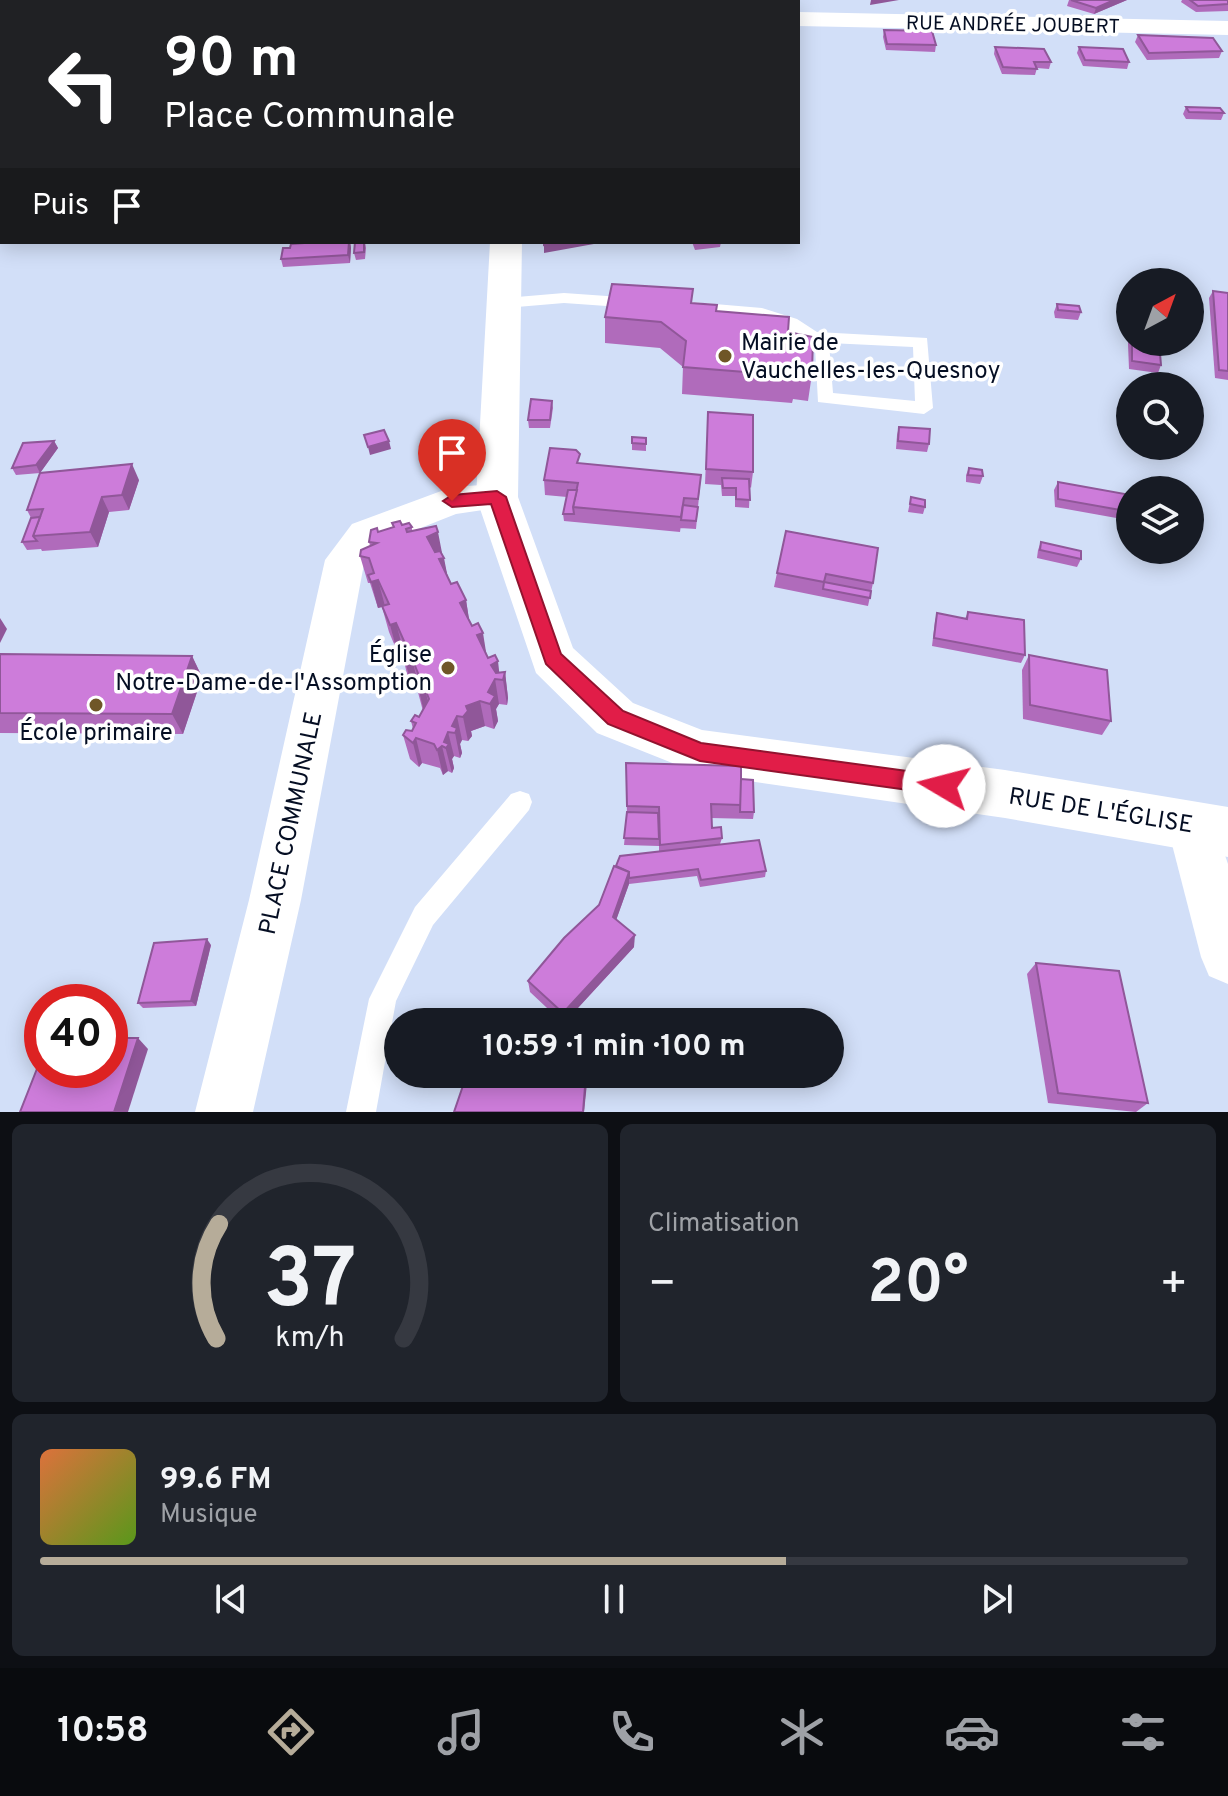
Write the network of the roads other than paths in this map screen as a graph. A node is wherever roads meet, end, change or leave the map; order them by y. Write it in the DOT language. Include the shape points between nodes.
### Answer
graph roads {
  1 [pos="950,0"];
  2 [pos="1032,0"];
  3 [pos="800,19"];
  4 [pos="988,25"];
  5 [pos="1228,28"];
  6 [pos="506,244"];
  7 [pos="504,303"];
  8 [pos="813,337"];
  9 [pos="497,497"];
  10 [pos="520,802"];
  11 [pos="1210,829"];
  12 [pos="1228,957"];
  13 [pos="224,1112"];
  14 [pos="361,1112"];
  1 -- 4 [label="street"];
  2 -- 4 [label="street"];
  3 -- 4 [label="street, RUE ANDRÉE JOUBERT"];
  4 -- 5 [label="street, RUE ANDRÉE JOUBERT"];
  6 -- 7 [label="street"];
  7 -- 8 [label="lane" via="564,298 779,314"];
  7 -- 9 [label="street"];
  8 -- 8 [label="lane" via="823,346 824,398 924,408 921,342"];
  9 -- 11 [label="street, RUE DE L'ÉGLISE" via="553,659 615,718 700,752 1005,794"];
  9 -- 13 [label="street, PLACE COMMUNALE" via="452,501 366,534 345,560 275,900"];
  10 -- 14 [label="lane" via="424,916 383,999"];
  11 -- 12 [label="street"];
}
